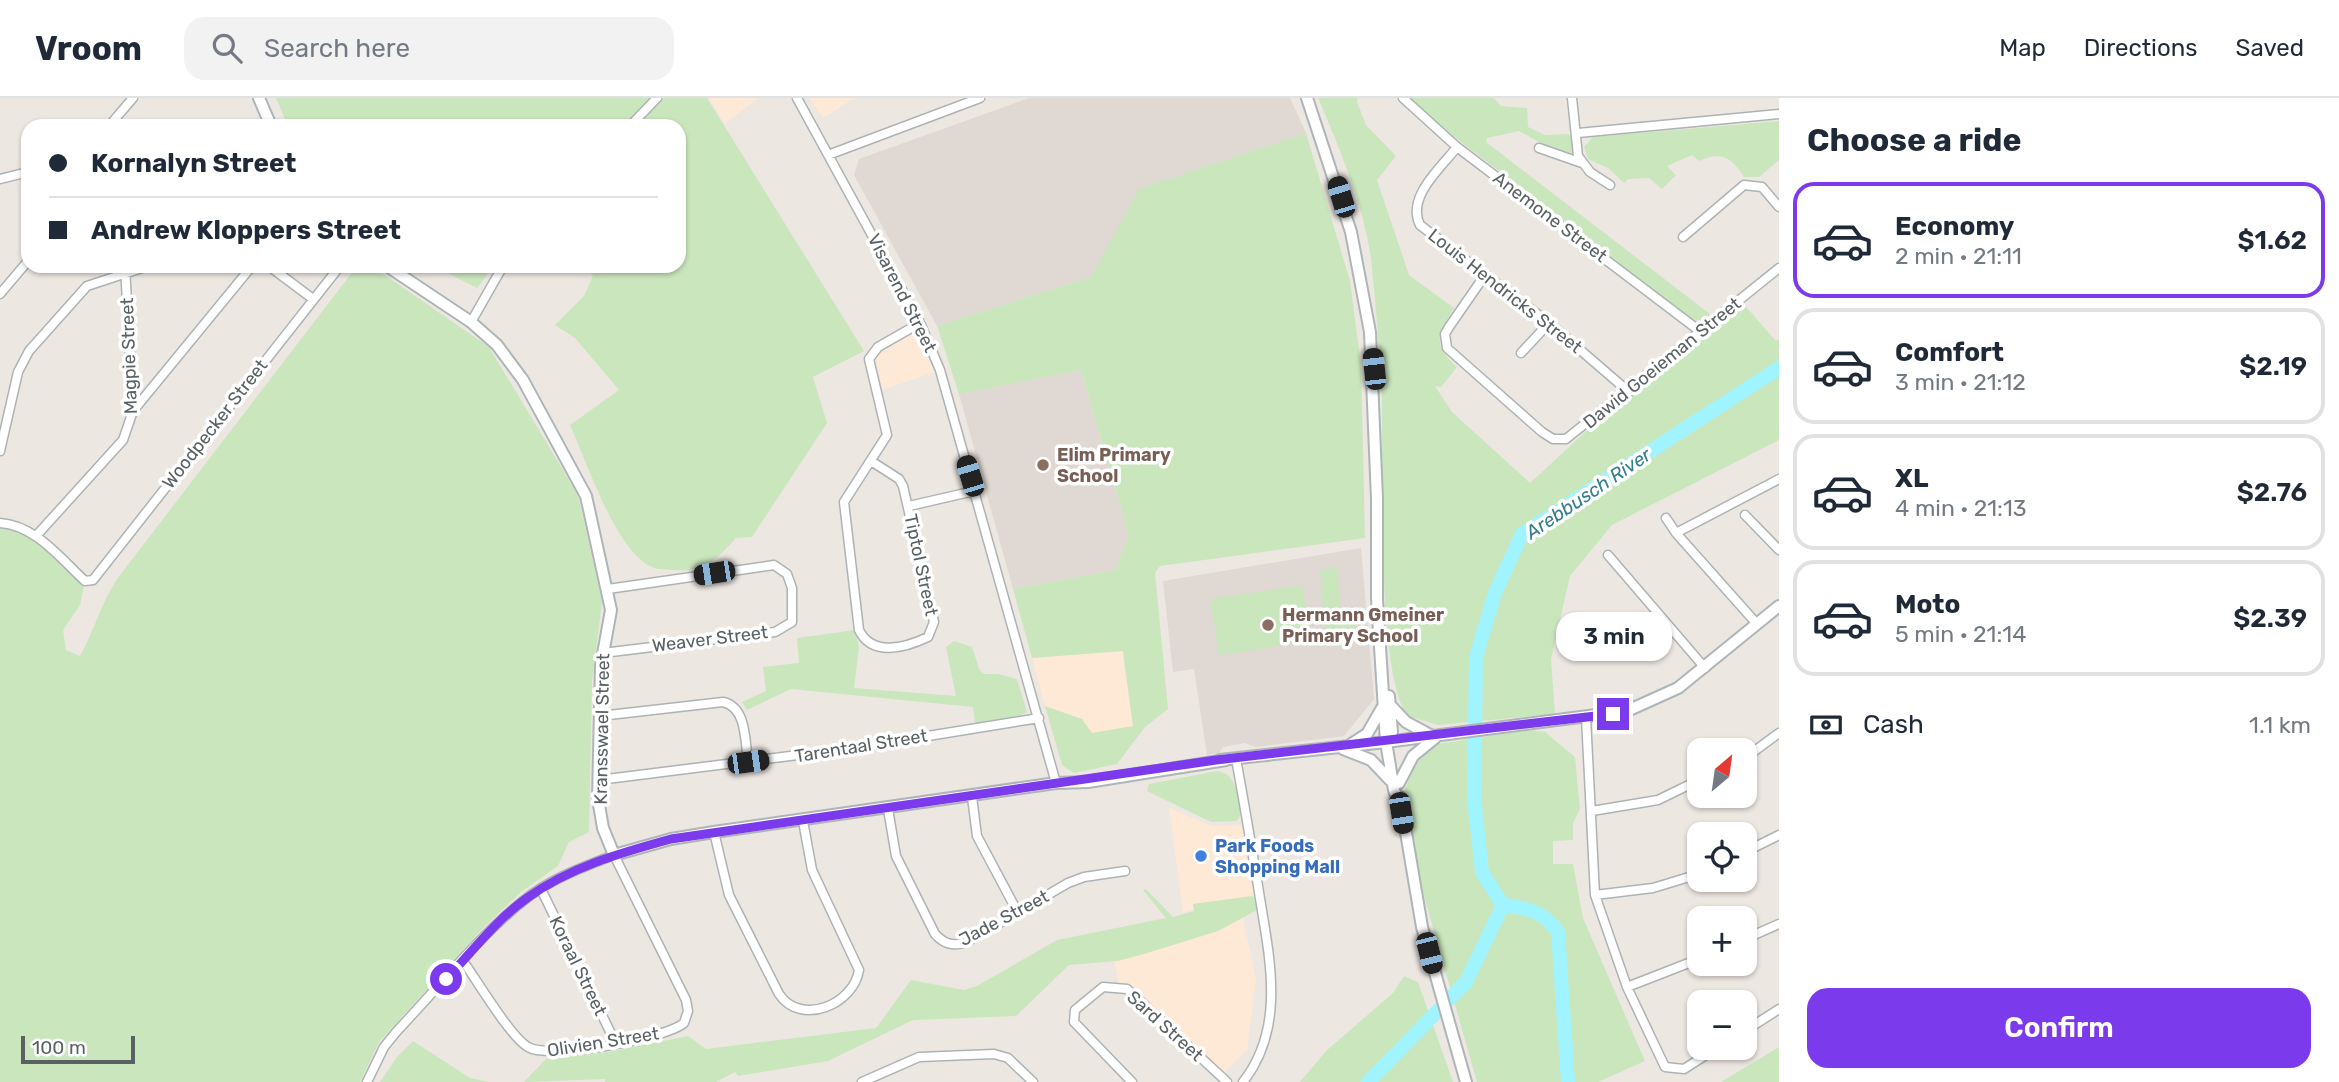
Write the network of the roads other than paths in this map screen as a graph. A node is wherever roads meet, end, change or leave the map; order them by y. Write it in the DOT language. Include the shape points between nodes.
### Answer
graph roads {
  1 [pos="133,98"];
  2 [pos="259,98"];
  3 [pos="657,98"];
  4 [pos="797,98"];
  5 [pos="980,98"];
  6 [pos="1307,98"];
  7 [pos="1403,98"];
  8 [pos="1572,98"];
  9 [pos="1779,114"];
  10 [pos="118,119"];
  11 [pos="268,119"];
  12 [pos="637,119"];
  13 [pos="1578,133"];
  14 [pos="1457,146"];
  15 [pos="1539,148"];
  16 [pos="828,155"];
  17 [pos="1582,163"];
  18 [pos="21,174"];
  19 [pos="0,179"];
  20 [pos="1610,185"];
  21 [pos="1779,207"];
  22 [pos="1682,237"];
  23 [pos="1779,268"];
  24 [pos="21,269"];
  25 [pos="116,273"];
  26 [pos="125,273"];
  27 [pos="246,273"];
  28 [pos="278,273"];
  29 [pos="334,273"];
  30 [pos="397,273"];
  31 [pos="499,273"];
  32 [pos="1485,275"];
  33 [pos="0,294"];
  34 [pos="313,299"];
  35 [pos="471,323"];
  36 [pos="920,323"];
  37 [pos="1549,323"];
  38 [pos="1701,332"];
  39 [pos="1521,353"];
  40 [pos="1629,392"];
  41 [pos="133,411"];
  42 [pos="0,451"];
  43 [pos="871,461"];
  44 [pos="1779,479"];
  45 [pos="974,491"];
  46 [pos="909,506"];
  47 [pos="1745,515"];
  48 [pos="1666,518"];
  49 [pos="0,523"];
  50 [pos="1676,533"];
  51 [pos="36,536"];
  52 [pos="1779,550"];
  53 [pos="1608,555"];
  54 [pos="608,589"];
  55 [pos="1779,607"];
  56 [pos="1663,619"];
  57 [pos="1757,624"];
  58 [pos="1582,640"];
  59 [pos="603,653"];
  60 [pos="1705,668"];
  61 [pos="1387,704"];
  62 [pos="600,716"];
  63 [pos="1586,717"];
  64 [pos="1039,718"];
  65 [pos="1779,733"];
  66 [pos="1434,736"];
  67 [pos="1389,742"];
  68 [pos="1344,747"];
  69 [pos="1757,749"];
  70 [pos="1231,760"];
  71 [pos="748,762"];
  72 [pos="598,780"];
  73 [pos="1395,782"];
  74 [pos="1062,783"];
  75 [pos="1687,786"];
  76 [pos="972,797"];
  77 [pos="888,809"];
  78 [pos="1592,811"];
  79 [pos="803,821"];
  80 [pos="714,832"];
  81 [pos="1779,835"];
  82 [pos="1757,846"];
  83 [pos="614,855"];
  84 [pos="1125,871"];
  85 [pos="1687,878"];
  86 [pos="541,888"];
  87 [pos="1595,895"];
  88 [pos="1017,911"];
  89 [pos="1779,924"];
  90 [pos="1757,934"];
  91 [pos="463,961"];
  92 [pos="1687,964"];
  93 [pos="1627,987"];
  94 [pos="1779,1009"];
  95 [pos="1757,1023"];
  96 [pos="616,1044"];
  97 [pos="1698,1060"];
  98 [pos="367,1082"];
  99 [pos="862,1082"];
  100 [pos="1033,1082"];
  101 [pos="1132,1082"];
  102 [pos="1227,1082"];
  103 [pos="1242,1082"];
  104 [pos="1466,1082"];
  1 -- 10 [label="street"];
  2 -- 11 [label="street"];
  3 -- 12 [label="street"];
  4 -- 16 [label="street, Visarend Street"];
  5 -- 16 [label="street"];
  6 -- 61 [label="street" via="1351,232 1370,332 1377,599"];
  7 -- 14 [label="street, Anemone Street"];
  8 -- 13 [label="street"];
  9 -- 13 [label="street"];
  13 -- 17 [label="street" via="1576,149"];
  14 -- 32 [label="street, Louis Hendricks Street" via="1418,197 1416,216 1420,225"];
  14 -- 38 [label="street, Anemone Street"];
  15 -- 17 [label="street"];
  16 -- 36 [label="street, Visarend Street"];
  17 -- 20 [label="street"];
  18 -- 19 [label="street"];
  21 -- 22 [label="street" via="1762,187 1744,185"];
  23 -- 38 [label="street, Dawid Goeieman Street"];
  24 -- 33 [label="street"];
  25 -- 42 [label="street" via="87,286 22,362"];
  26 -- 41 [label="street, Magpie Street"];
  27 -- 41 [label="street"];
  28 -- 34 [label="street"];
  29 -- 34 [label="street, Woodpecker Street"];
  30 -- 35 [label="street, Kransswael Street"];
  31 -- 35 [label="street"];
  32 -- 37 [label="street, Louis Hendricks Street"];
  32 -- 40 [label="street, Dawid Goeieman Street" via="1448,327 1444,341 1542,432 1553,439 1570,438"];
  34 -- 51 [label="street, Woodpecker Street" via="90,581"];
  35 -- 54 [label="street, Kransswael Street" via="497,345 523,380 577,474"];
  36 -- 43 [label="street, Tiptol Street" via="878,347 869,359 887,427"];
  36 -- 45 [label="street, Visarend Street" via="940,370"];
  37 -- 39 [label="street"];
  37 -- 40 [label="street, Louis Hendricks Street"];
  38 -- 40 [label="street, Dawid Goeieman Street"];
  41 -- 51 [label="street, Magpie Street" via="123,440"];
  43 -- 46 [label="street, Tiptol Street" via="899,479"];
  43 -- 46 [label="street, Tiptol Street" via="844,502 844,513 859,630 864,640 880,648 918,642 934,628"];
  44 -- 50 [label="street"];
  45 -- 46 [label="street"];
  45 -- 64 [label="street, Visarend Street"];
  47 -- 52 [label="street"];
  48 -- 50 [label="street"];
  49 -- 51 [label="street"];
  50 -- 57 [label="street"];
  53 -- 56 [label="street"];
  54 -- 59 [label="street, Kransswael Street" via="611,610"];
  54 -- 59 [label="street, Weaver Street" via="774,565 787,574 794,613 792,622 775,632"];
  55 -- 57 [label="street"];
  56 -- 58 [label="street" via="1607,643"];
  56 -- 60 [label="street"];
  57 -- 60 [label="street"];
  59 -- 62 [label="street, Kransswael Street"];
  60 -- 63 [label="street" via="1648,703"];
  61 -- 66 [label="street" via="1406,722"];
  61 -- 67 [label="street"];
  61 -- 68 [label="street" via="1367,734"];
  62 -- 71 [label="street" via="731,704 740,714"];
  62 -- 72 [label="street, Kransswael Street"];
  63 -- 66 [label="street"];
  63 -- 78 [label="street"];
  64 -- 71 [label="street, Tarentaal Street"];
  64 -- 74 [label="street, Visarend Street"];
  65 -- 69 [label="street"];
  66 -- 67 [label="street"];
  66 -- 73 [label="street"];
  67 -- 68 [label="street"];
  67 -- 73 [label="street"];
  68 -- 70 [label="street"];
  68 -- 73 [label="street" via="1371,760"];
  70 -- 74 [label="street"];
  70 -- 103 [label="street" via="1272,988 1265,1044"];
  71 -- 72 [label="street, Tarentaal Street"];
  72 -- 83 [label="street, Kransswael Street" via="603,828"];
  73 -- 104 [label="street" via="1422,928"];
  74 -- 76 [label="street"];
  75 -- 78 [label="street" via="1658,800"];
  76 -- 77 [label="street"];
  76 -- 88 [label="street" via="977,836"];
  77 -- 79 [label="street"];
  77 -- 88 [label="street, Jade Street" via="896,856 942,942 965,943"];
  78 -- 87 [label="street"];
  79 -- 80 [label="street"];
  79 -- 80 [label="street" via="812,870 859,970 847,997 811,1011 785,1003 779,994 729,895"];
  80 -- 83 [label="street"];
  81 -- 82 [label="street"];
  83 -- 86 [label="street"];
  83 -- 96 [label="street, Olivien Street" via="688,1011 678,1028"];
  84 -- 88 [label="street, Jade Street" via="1084,877"];
  85 -- 87 [label="street" via="1653,888"];
  86 -- 91 [label="street"];
  86 -- 96 [label="street, Koraal Street"];
  87 -- 93 [label="street"];
  89 -- 90 [label="street"];
  91 -- 96 [label="street, Olivien Street" via="527,1047 550,1054"];
  91 -- 98 [label="street" via="384,1047"];
  92 -- 93 [label="street"];
  93 -- 97 [label="street" via="1665,1067 1684,1069"];
  94 -- 95 [label="street"];
  99 -- 100 [label="street" via="919,1057 994,1054 1008,1058"];
  101 -- 102 [label="street, Sard Street" via="1074,1022 1075,1010 1103,987 1119,987 1137,996"];
}
